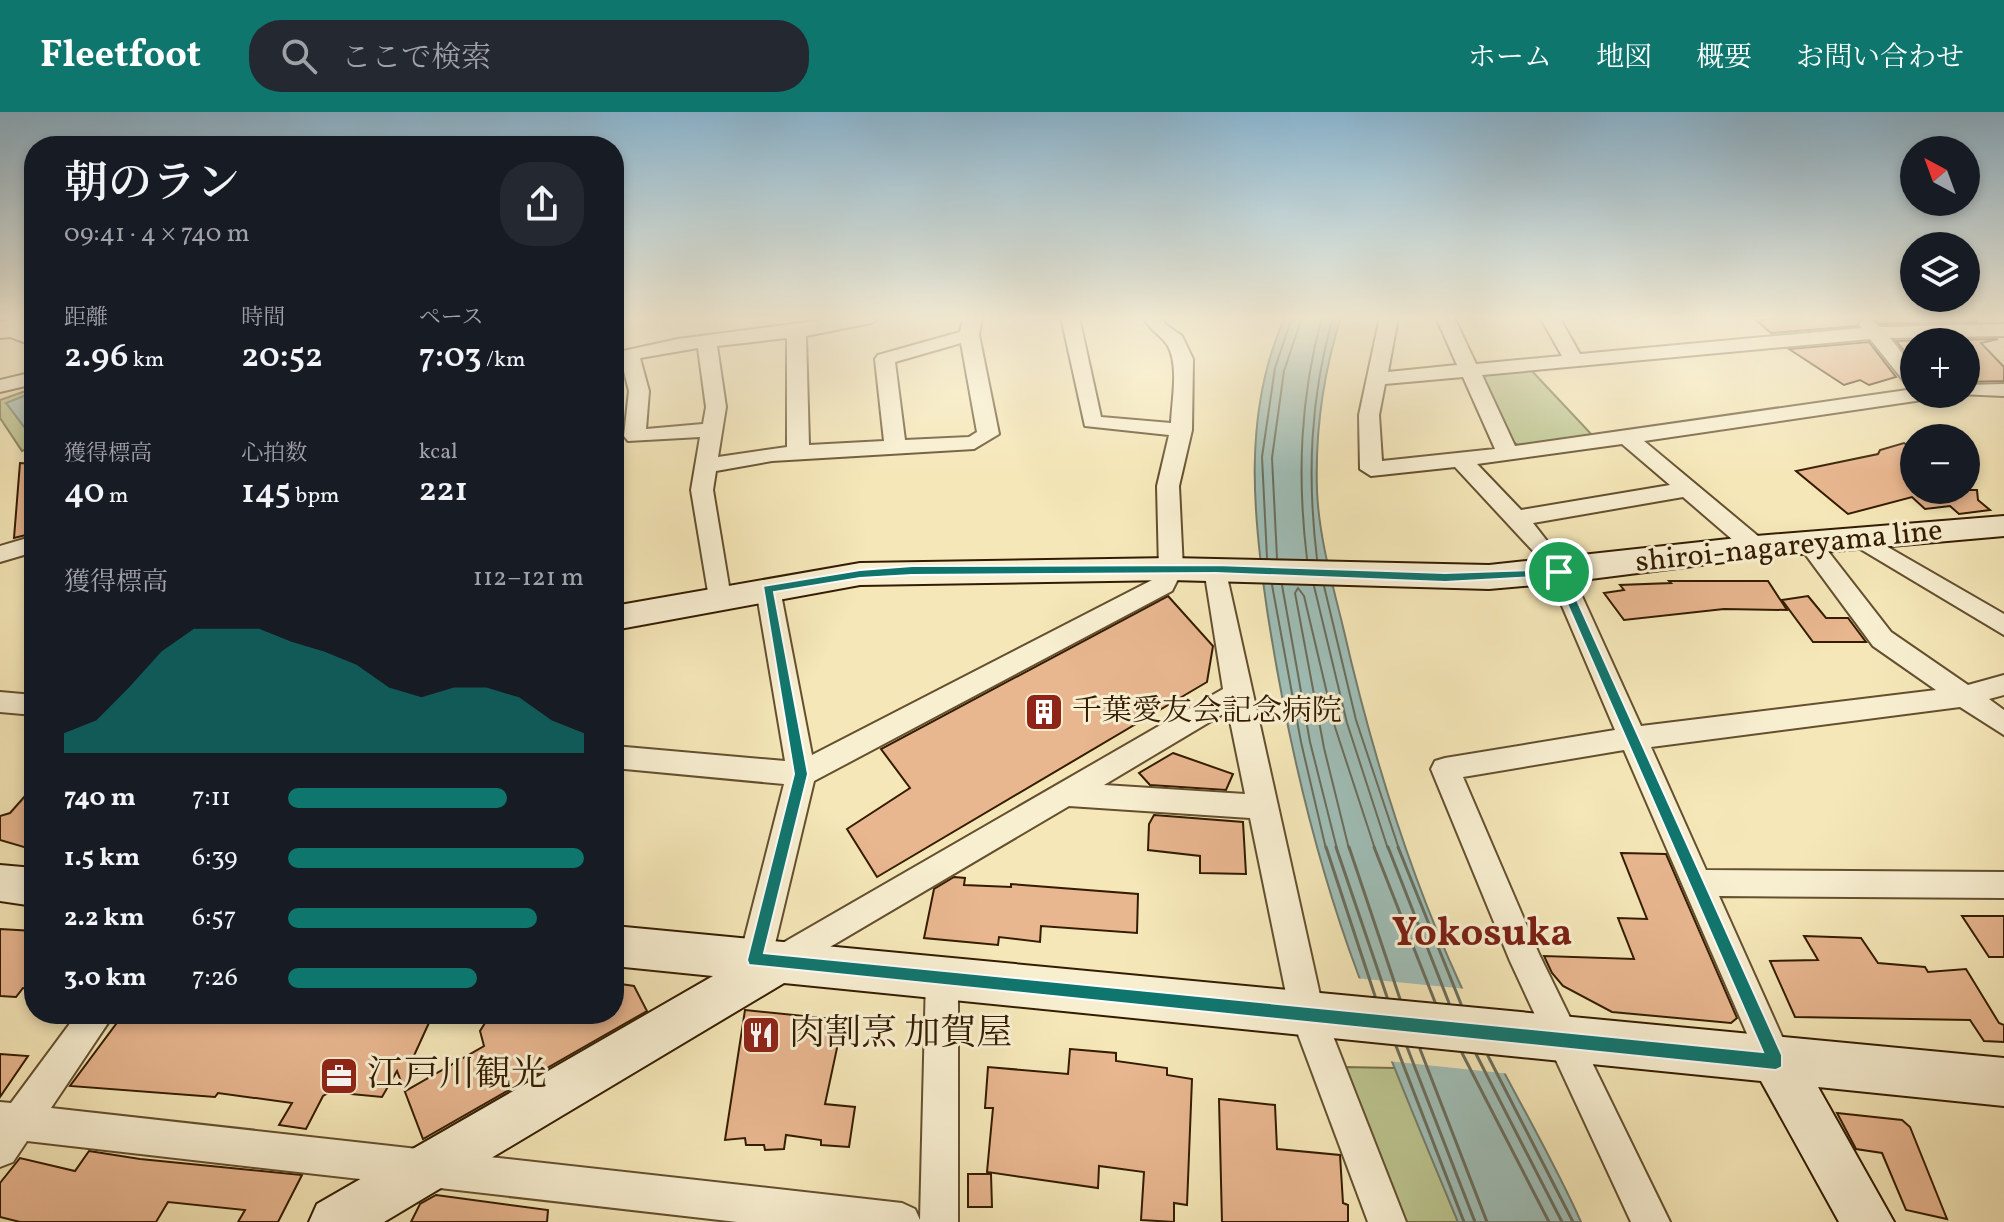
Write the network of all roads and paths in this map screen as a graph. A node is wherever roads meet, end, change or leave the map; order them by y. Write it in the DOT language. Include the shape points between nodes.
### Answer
graph roads {
  1 [pos="628,369"];
  2 [pos="711,369"];
  3 [pos="797,369"];
  4 [pos="886,369"];
  5 [pos="978,369"];
  6 [pos="1081,369"];
  7 [pos="1180,369"];
  8 [pos="1377,369"];
  9 [pos="1468,369"];
  10 [pos="1375,379"];
  11 [pos="24,380"];
  12 [pos="0,386"];
  13 [pos="2004,390"];
  14 [pos="1980,391"];
  15 [pos="1900,397"];
  16 [pos="711,430"];
  17 [pos="1181,430"];
  18 [pos="1627,437"];
  19 [pos="895,445"];
  20 [pos="798,452"];
  21 [pos="1508,454"];
  22 [pos="1461,460"];
  23 [pos="707,466"];
  24 [pos="1688,489"];
  25 [pos="1517,518"];
  26 [pos="2004,526"];
  27 [pos="1860,539"];
  28 [pos="1809,543"];
  29 [pos="24,547"];
  30 [pos="1756,547"];
  31 [pos="0,554"];
  32 [pos="1171,569"];
  33 [pos="1221,569"];
  34 [pos="1559,572"];
  35 [pos="768,589"];
  36 [pos="719,598"];
  37 [pos="624,616"];
  38 [pos="2004,626"];
  39 [pos="2004,685"];
  40 [pos="1237,693"];
  41 [pos="1962,697"];
  42 [pos="0,702"];
  43 [pos="24,704"];
  44 [pos="2004,724"];
  45 [pos="1634,738"];
  46 [pos="624,758"];
  47 [pos="801,774"];
  48 [pos="1062,794"];
  49 [pos="1262,807"];
  50 [pos="0,883"];
  51 [pos="1697,883"];
  52 [pos="2004,885"];
  53 [pos="24,886"];
  54 [pos="624,947"];
  55 [pos="767,961"];
  56 [pos="942,978"];
  57 [pos="1317,1014"];
  58 [pos="89,1024"];
  59 [pos="1557,1038"];
  60 [pos="1776,1061"];
  61 [pos="2004,1082"];
  62 [pos="7,1131"];
  63 [pos="428,1167"];
  64 [pos="684,1211"];
  65 [pos="335,1222"];
  66 [pos="902,1222"];
  67 [pos="939,1222"];
  68 [pos="1387,1222"];
  69 [pos="1651,1222"];
  70 [pos="1868,1222"];
  1 -- 16 [label="street" via="639,391 635,436"];
  2 -- 16 [label="street" via="716,407"];
  3 -- 20 [label="street"];
  4 -- 19 [label="street"];
  5 -- 19 [label="street" via="988,434 974,443"];
  6 -- 17 [label="street" via="1092,422"];
  7 -- 17 [label="street"];
  8 -- 10 [label="street"];
  9 -- 10 [label="street"];
  9 -- 21 [label="street"];
  10 -- 22 [label="street" via="1369,415 1371,469"];
  11 -- 12 [label="street"];
  13 -- 14 [label="street"];
  15 -- 18 [label="street"];
  16 -- 23 [label="street"];
  17 -- 32 [label="street" via="1168,486"];
  18 -- 21 [label="street"];
  18 -- 24 [label="street"];
  19 -- 20 [label="street"];
  20 -- 23 [label="street"];
  21 -- 22 [label="street"];
  22 -- 25 [label="street"];
  23 -- 36 [label="street" via="702,490"];
  24 -- 25 [label="street"];
  24 -- 30 [label="street"];
  25 -- 34 [label="street"];
  26 -- 27 [label="main road, shiroi-nagareyama line"];
  27 -- 28 [label="main road, shiroi-nagareyama line"];
  27 -- 38 [label="street"];
  28 -- 30 [label="main road, shiroi-nagareyama line"];
  28 -- 41 [label="street" via="1882,639"];
  29 -- 31 [label="street"];
  30 -- 34 [label="main road, shiroi-nagareyama line"];
  32 -- 33 [label="main road"];
  32 -- 35 [label="main road" via="912,571"];
  32 -- 47 [label="street" via="1163,585 1142,597"];
  33 -- 34 [label="main road, shiroi-nagareyama line" via="1382,577"];
  33 -- 40 [label="street"];
  34 -- 45 [label="street"];
  35 -- 36 [label="main road"];
  35 -- 47 [label="street"];
  36 -- 37 [label="main road"];
  39 -- 41 [label="street"];
  40 -- 48 [label="street"];
  40 -- 49 [label="street"];
  41 -- 44 [label="street"];
  41 -- 45 [label="street"];
  42 -- 43 [label="street"];
  45 -- 51 [label="street"];
  45 -- 59 [label="street" via="1445,769"];
  46 -- 47 [label="street"];
  47 -- 55 [label="street"];
  48 -- 49 [label="street"];
  48 -- 55 [label="street"];
  49 -- 57 [label="street"];
  50 -- 53 [label="main road"];
  51 -- 52 [label="street"];
  51 -- 60 [label="street"];
  54 -- 55 [label="main road"];
  55 -- 56 [label="main road"];
  55 -- 63 [label="main road"];
  56 -- 57 [label="main road"];
  56 -- 67 [label="street"];
  57 -- 59 [label="main road"];
  57 -- 68 [label="street"];
  58 -- 62 [label="street"];
  59 -- 60 [label="main road"];
  59 -- 69 [label="street"];
  60 -- 61 [label="main road"];
  60 -- 70 [label="main road"];
  62 -- 63 [label="street"];
  63 -- 64 [label="street"];
  63 -- 65 [label="main road"];
  64 -- 66 [label="street"];
}
